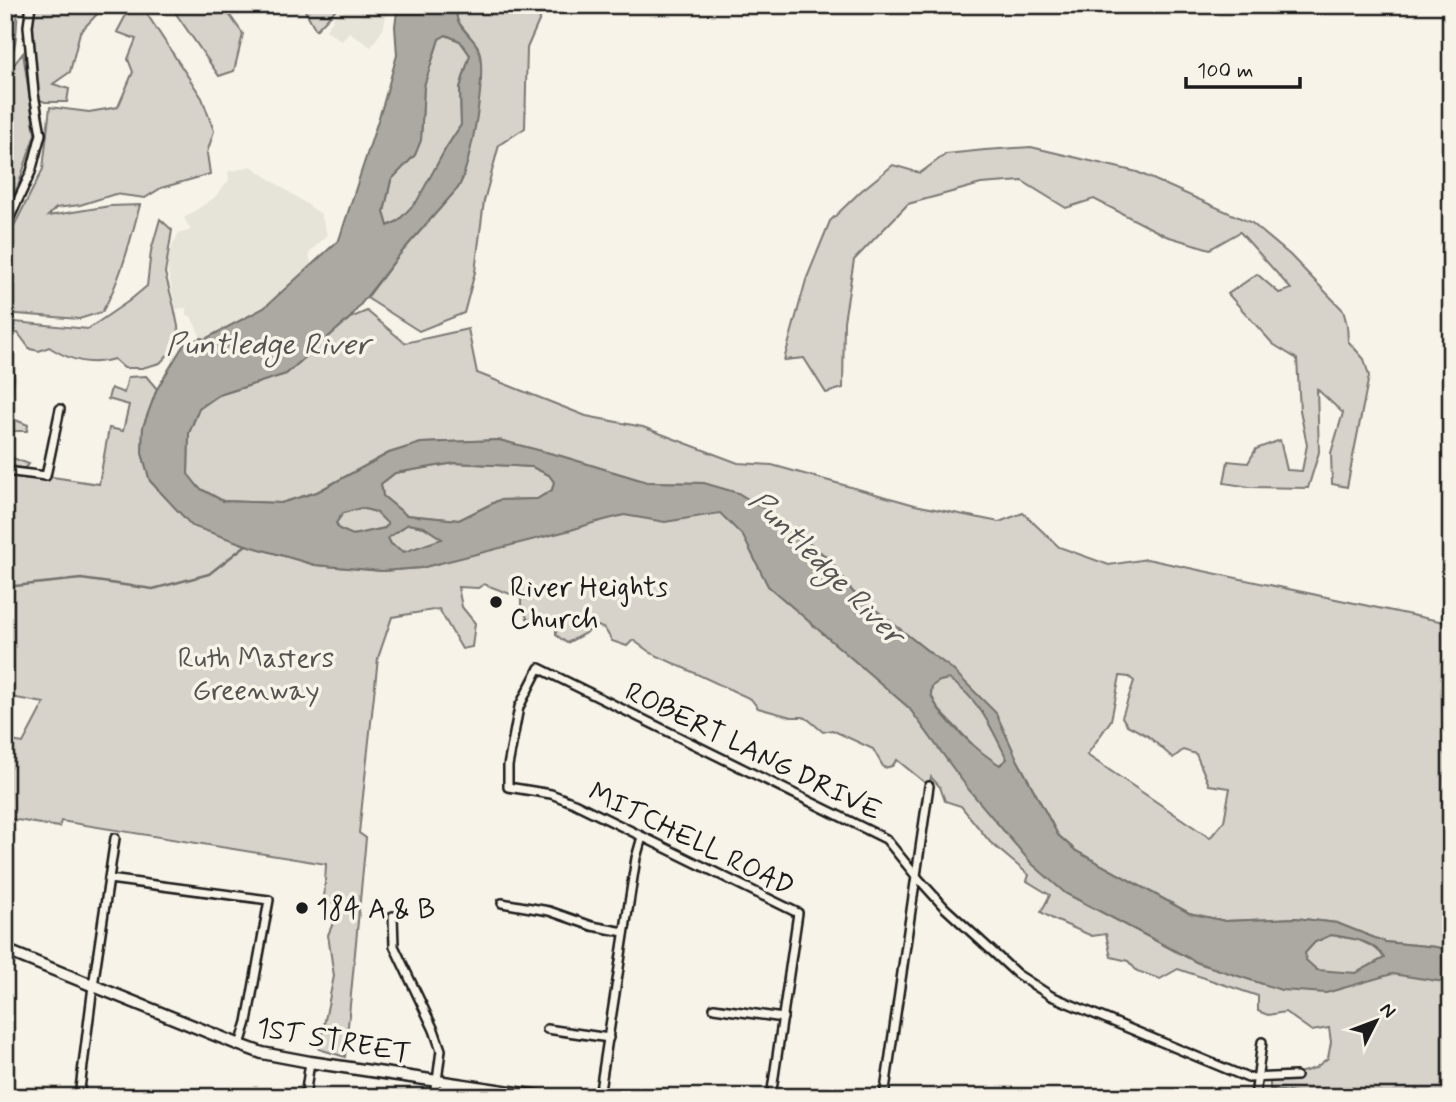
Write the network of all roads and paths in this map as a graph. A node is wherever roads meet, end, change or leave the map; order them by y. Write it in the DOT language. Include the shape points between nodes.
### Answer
graph roads {
  1 [pos="31,5"];
  2 [pos="5,228"];
  3 [pos="60,409"];
  4 [pos="5,471"];
  5 [pos="539,668"];
  6 [pos="929,786"];
  7 [pos="642,837"];
  8 [pos="115,838"];
  9 [pos="916,876"];
  10 [pos="109,879"];
  11 [pos="502,903"];
  12 [pos="393,916"];
  13 [pos="624,933"];
  14 [pos="5,950"];
  15 [pos="93,986"];
  16 [pos="714,1008"];
  17 [pos="783,1018"];
  18 [pos="547,1029"];
  19 [pos="609,1038"];
  20 [pos="1262,1042"];
  21 [pos="240,1045"];
  22 [pos="310,1062"];
  23 [pos="1296,1076"];
  24 [pos="1258,1077"];
  25 [pos="437,1081"];
  26 [pos="79,1097"];
  27 [pos="305,1097"];
  28 [pos="434,1097"];
  29 [pos="545,1097"];
  30 [pos="599,1097"];
  31 [pos="771,1097"];
  32 [pos="884,1097"];
  33 [pos="1255,1097"];
  1 -- 2 [label="street" via="28,26 41,134 31,172"];
  3 -- 4 [label="street" via="46,476"];
  5 -- 7 [label="street, MITCHELL ROAD" via="519,707 508,766 509,787 551,794"];
  5 -- 9 [label="street, ROBERT LANG DRIVE" via="886,839"];
  6 -- 9 [label="street"];
  7 -- 13 [label="street"];
  7 -- 17 [label="street, MITCHELL ROAD" via="798,913"];
  8 -- 10 [label="street"];
  9 -- 24 [label="street, ROBERT LANG DRIVE" via="1017,974 1051,996 1248,1078"];
  9 -- 32 [label="street"];
  10 -- 15 [label="street"];
  10 -- 21 [label="street" via="269,900"];
  11 -- 13 [label="street"];
  12 -- 25 [label="street" via="394,946 441,1050"];
  13 -- 19 [label="street"];
  14 -- 15 [label="street, 1ST STREET"];
  15 -- 21 [label="street, 1ST STREET"];
  15 -- 26 [label="street"];
  16 -- 17 [label="street"];
  17 -- 31 [label="street, MITCHELL ROAD"];
  18 -- 19 [label="street"];
  19 -- 30 [label="street"];
  20 -- 24 [label="street"];
  21 -- 22 [label="street, 1ST STREET"];
  22 -- 25 [label="street, 1ST STREET"];
  22 -- 27 [label="street"];
  23 -- 24 [label="street, ROBERT LANG DRIVE"];
  24 -- 33 [label="street"];
  25 -- 28 [label="street"];
  25 -- 29 [label="street, 1ST STREET"];
}
